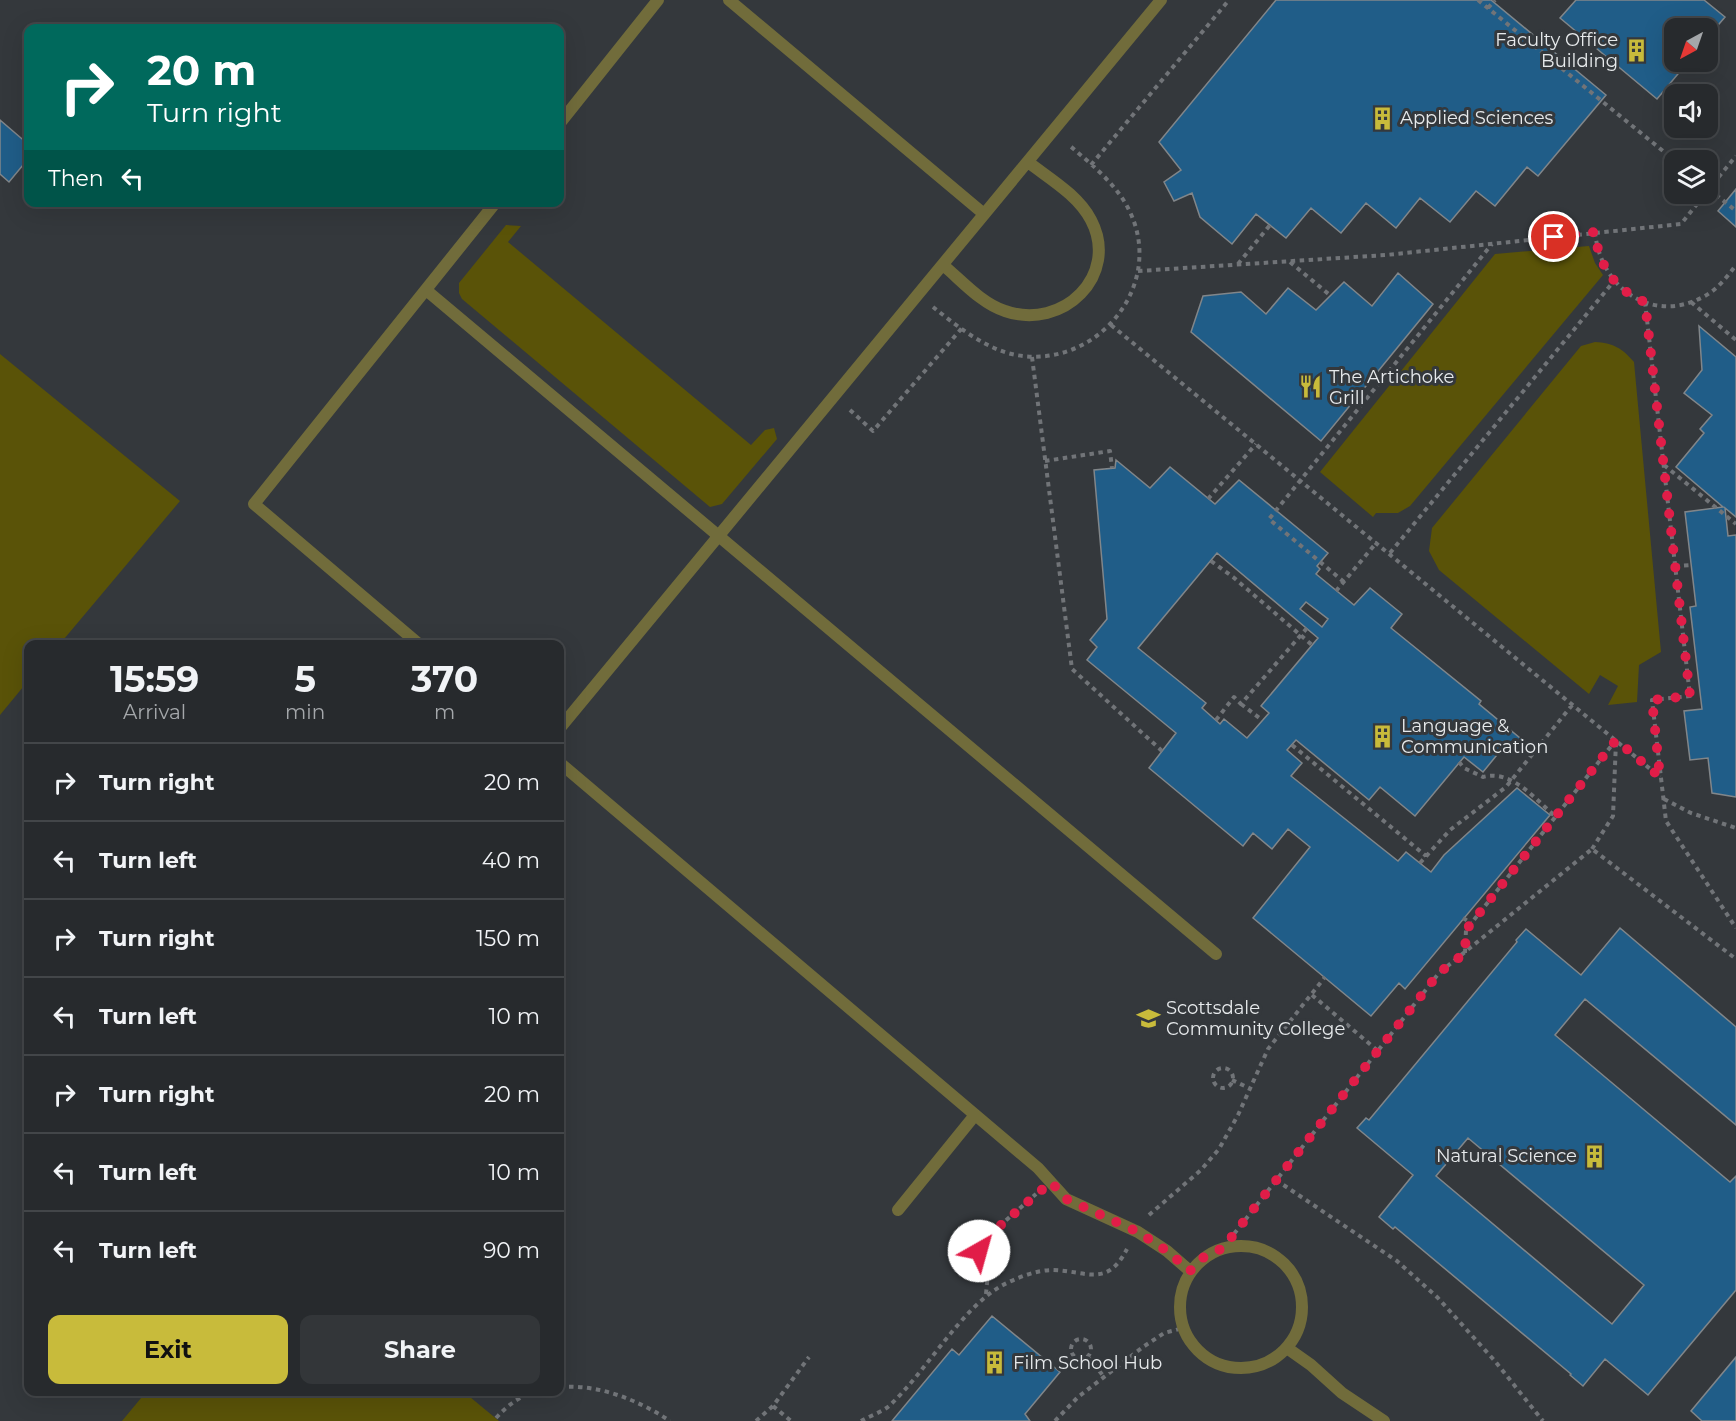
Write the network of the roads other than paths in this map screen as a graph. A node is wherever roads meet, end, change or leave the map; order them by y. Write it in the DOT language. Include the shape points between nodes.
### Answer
graph roads {
  1 [pos="658,0"];
  2 [pos="729,0"];
  3 [pos="1161,0"];
  4 [pos="564,118"];
  5 [pos="1028,162"];
  6 [pos="492,207"];
  7 [pos="984,214"];
  8 [pos="943,265"];
  9 [pos="426,290"];
  10 [pos="719,536"];
  11 [pos="414,640"];
  12 [pos="564,723"];
  13 [pos="564,766"];
  14 [pos="1216,954"];
  15 [pos="975,1115"];
  16 [pos="898,1210"];
  17 [pos="1190,1271"];
  18 [pos="1287,1348"];
  19 [pos="1384,1421"];
  1 -- 4 [label="lane"];
  2 -- 7 [label="lane"];
  3 -- 5 [label="lane"];
  5 -- 7 [label="lane"];
  5 -- 8 [label="lane" via="1082,206 1093,223 1098,242 1097,262 1078,298 1061,310 1042,316 1022,316 1002,310"];
  6 -- 9 [label="lane"];
  7 -- 8 [label="lane"];
  8 -- 10 [label="lane"];
  9 -- 10 [label="lane"];
  9 -- 11 [label="lane" via="254,504"];
  10 -- 12 [label="lane"];
  10 -- 14 [label="lane"];
  13 -- 15 [label="lane"];
  15 -- 16 [label="lane"];
  15 -- 17 [label="lane" via="1038,1168 1066,1199 1138,1232"];
  17 -- 18 [label="lane" via="1181,1289 1179,1309 1183,1328 1205,1357 1222,1366 1241,1369 1259,1366"];
  17 -- 18 [label="lane" via="1204,1257 1223,1248 1244,1245 1277,1257 1290,1270 1302,1302 1296,1334"];
  18 -- 19 [label="lane"];
}
